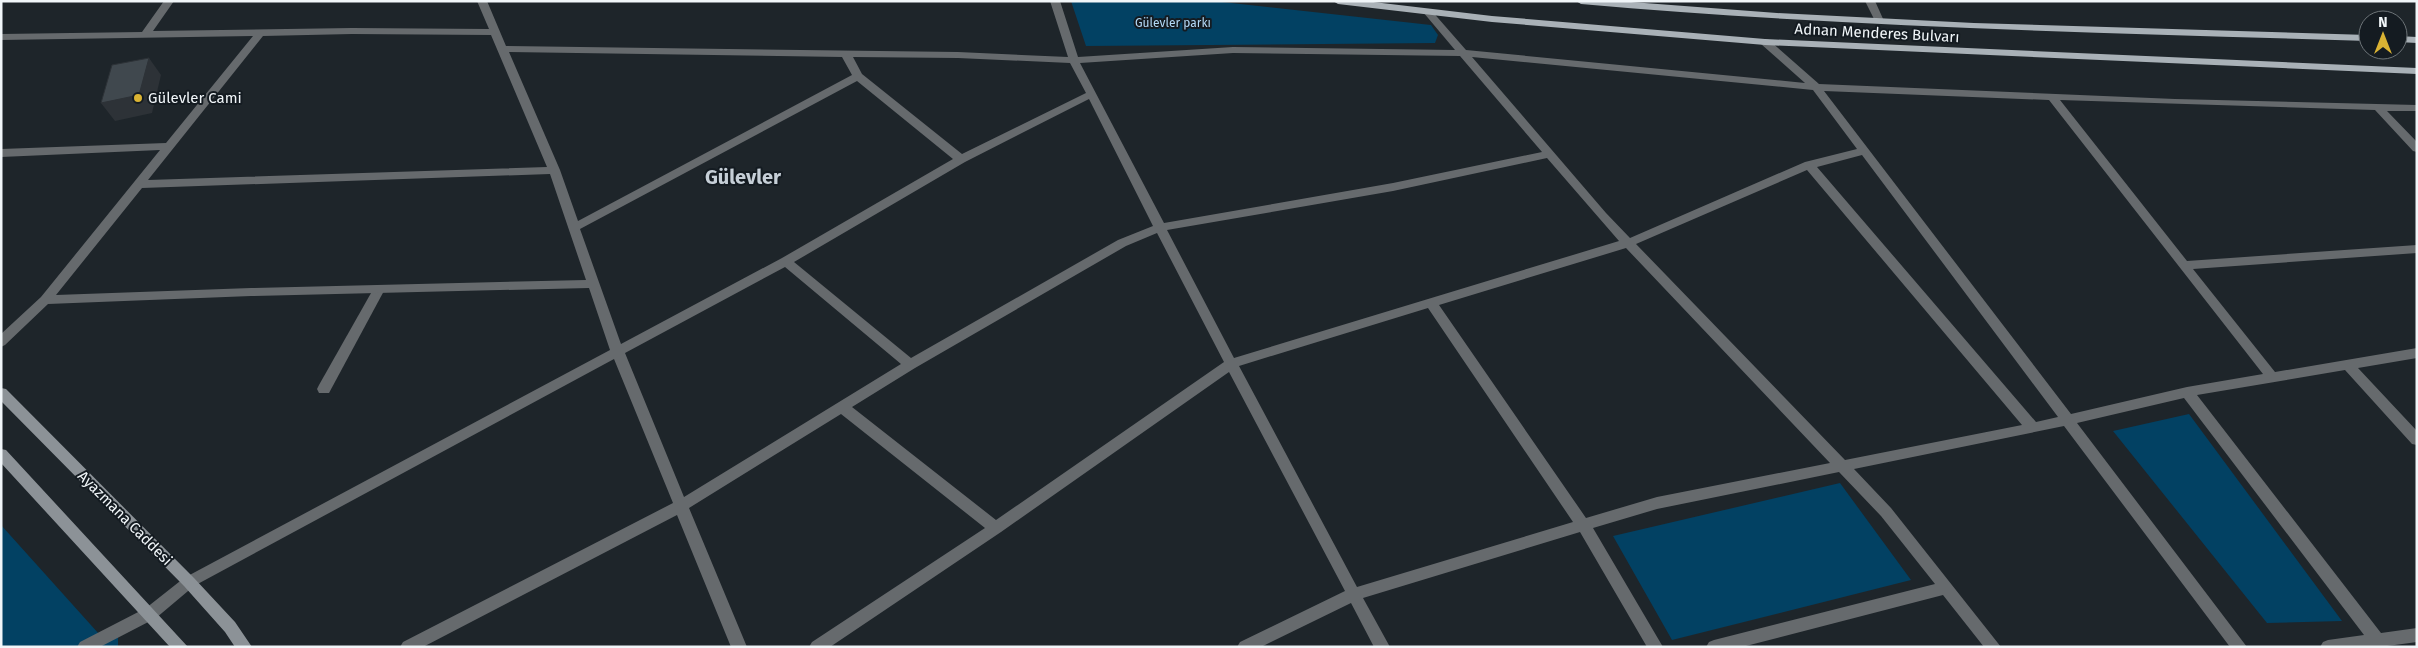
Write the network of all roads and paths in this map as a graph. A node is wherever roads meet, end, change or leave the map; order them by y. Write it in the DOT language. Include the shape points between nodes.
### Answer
graph roads {
  1 [pos="169,1"];
  2 [pos="482,1"];
  3 [pos="1055,1"];
  4 [pos="1338,1"];
  5 [pos="1580,1"];
  6 [pos="1870,1"];
  7 [pos="1392,4"];
  8 [pos="1428,12"];
  9 [pos="1879,20"];
  10 [pos="261,32"];
  11 [pos="495,32"];
  12 [pos="145,35"];
  13 [pos="1,37"];
  14 [pos="2358,38"];
  15 [pos="1765,42"];
  16 [pos="501,49"];
  17 [pos="1465,53"];
  18 [pos="846,54"];
  19 [pos="1074,60"];
  20 [pos="2417,71"];
  21 [pos="858,76"];
  22 [pos="1816,87"];
  23 [pos="1091,94"];
  24 [pos="2052,96"];
  25 [pos="2378,107"];
  26 [pos="2417,108"];
  27 [pos="170,146"];
  28 [pos="2417,149"];
  29 [pos="1864,151"];
  30 [pos="1,153"];
  31 [pos="1550,154"];
  32 [pos="961,160"];
  33 [pos="1809,165"];
  34 [pos="554,170"];
  35 [pos="139,184"];
  36 [pos="1162,227"];
  37 [pos="573,228"];
  38 [pos="1628,243"];
  39 [pos="2417,249"];
  40 [pos="786,261"];
  41 [pos="2184,265"];
  42 [pos="593,284"];
  43 [pos="379,289"];
  44 [pos="45,300"];
  45 [pos="1431,303"];
  46 [pos="1,342"];
  47 [pos="617,350"];
  48 [pos="2417,353"];
  49 [pos="1231,364"];
  50 [pos="2348,364"];
  51 [pos="910,366"];
  52 [pos="2272,377"];
  53 [pos="324,388"];
  54 [pos="2187,392"];
  55 [pos="1,393"];
  56 [pos="842,407"];
  57 [pos="2066,420"];
  58 [pos="2033,428"];
  59 [pos="2417,440"];
  60 [pos="1,454"];
  61 [pos="1843,467"];
  62 [pos="681,506"];
  63 [pos="1583,525"];
  64 [pos="996,528"];
  65 [pos="189,582"];
  66 [pos="1946,588"];
  67 [pos="1354,594"];
  68 [pos="151,614"];
  69 [pos="2417,635"];
  70 [pos="2377,640"];
  71 [pos="85,647"];
  72 [pos="180,647"];
  73 [pos="244,647"];
  74 [pos="408,647"];
  75 [pos="739,647"];
  76 [pos="817,647"];
  77 [pos="1245,647"];
  78 [pos="1382,647"];
  79 [pos="1655,647"];
  80 [pos="1714,647"];
  81 [pos="1993,647"];
  82 [pos="2239,647"];
  83 [pos="2328,647"];
  1 -- 12 [label="street"];
  2 -- 11 [label="street"];
  3 -- 19 [label="street"];
  4 -- 7 [label="main road, Adnan Menderes Bulvarı"];
  5 -- 9 [label="main road, Adnan Menderes Bulvarı"];
  6 -- 9 [label="street"];
  7 -- 8 [label="main road, Adnan Menderes Bulvarı"];
  8 -- 15 [label="main road, Adnan Menderes Bulvarı"];
  8 -- 17 [label="street"];
  9 -- 14 [label="main road, Adnan Menderes Bulvarı"];
  10 -- 11 [label="street"];
  10 -- 12 [label="street"];
  10 -- 27 [label="street"];
  11 -- 16 [label="street"];
  12 -- 13 [label="street"];
  15 -- 20 [label="main road, Adnan Menderes Bulvarı"];
  15 -- 22 [label="street"];
  16 -- 18 [label="street"];
  16 -- 34 [label="street"];
  17 -- 19 [label="street" via="1233,50"];
  17 -- 22 [label="street"];
  17 -- 31 [label="street"];
  18 -- 19 [label="street"];
  18 -- 21 [label="street"];
  19 -- 23 [label="street"];
  21 -- 32 [label="street"];
  21 -- 37 [label="street"];
  22 -- 24 [label="street"];
  22 -- 29 [label="street"];
  23 -- 32 [label="street"];
  23 -- 36 [label="street"];
  24 -- 25 [label="street"];
  24 -- 41 [label="street"];
  25 -- 26 [label="street"];
  25 -- 28 [label="street"];
  27 -- 30 [label="street"];
  27 -- 35 [label="street"];
  29 -- 33 [label="street"];
  29 -- 57 [label="street"];
  31 -- 36 [label="street" via="1393,187"];
  31 -- 38 [label="street"];
  32 -- 40 [label="street"];
  33 -- 38 [label="street"];
  33 -- 58 [label="street"];
  34 -- 35 [label="street"];
  34 -- 37 [label="street"];
  35 -- 44 [label="street"];
  36 -- 49 [label="street"];
  36 -- 51 [label="street" via="1122,243"];
  37 -- 42 [label="street"];
  38 -- 45 [label="street"];
  38 -- 61 [label="street"];
  39 -- 41 [label="street"];
  40 -- 47 [label="street"];
  40 -- 51 [label="street"];
  41 -- 52 [label="street"];
  42 -- 43 [label="street"];
  42 -- 47 [label="street"];
  43 -- 44 [label="street"];
  43 -- 53 [label="street"];
  44 -- 46 [label="street"];
  45 -- 49 [label="street"];
  45 -- 63 [label="street"];
  47 -- 62 [label="street"];
  47 -- 65 [label="street"];
  48 -- 50 [label="street"];
  49 -- 64 [label="street"];
  49 -- 67 [label="street"];
  50 -- 52 [label="street"];
  50 -- 59 [label="street"];
  51 -- 56 [label="street"];
  52 -- 54 [label="street"];
  54 -- 57 [label="street"];
  54 -- 70 [label="street"];
  55 -- 65 [label="main road, Ayazmana Caddesi"];
  56 -- 62 [label="street"];
  56 -- 64 [label="street"];
  57 -- 58 [label="street"];
  57 -- 82 [label="street"];
  58 -- 61 [label="street"];
  60 -- 68 [label="main road"];
  61 -- 63 [label="street" via="1657,503"];
  61 -- 66 [label="street" via="1886,512"];
  62 -- 74 [label="street"];
  62 -- 75 [label="street"];
  63 -- 67 [label="street"];
  63 -- 79 [label="street"];
  64 -- 76 [label="street"];
  65 -- 68 [label="street"];
  65 -- 73 [label="main road, Ayazmana Caddesi"];
  66 -- 80 [label="street"];
  66 -- 81 [label="street"];
  67 -- 77 [label="street"];
  67 -- 78 [label="street"];
  68 -- 71 [label="street"];
  68 -- 72 [label="main road"];
  69 -- 70 [label="street"];
  70 -- 83 [label="street"];
}
